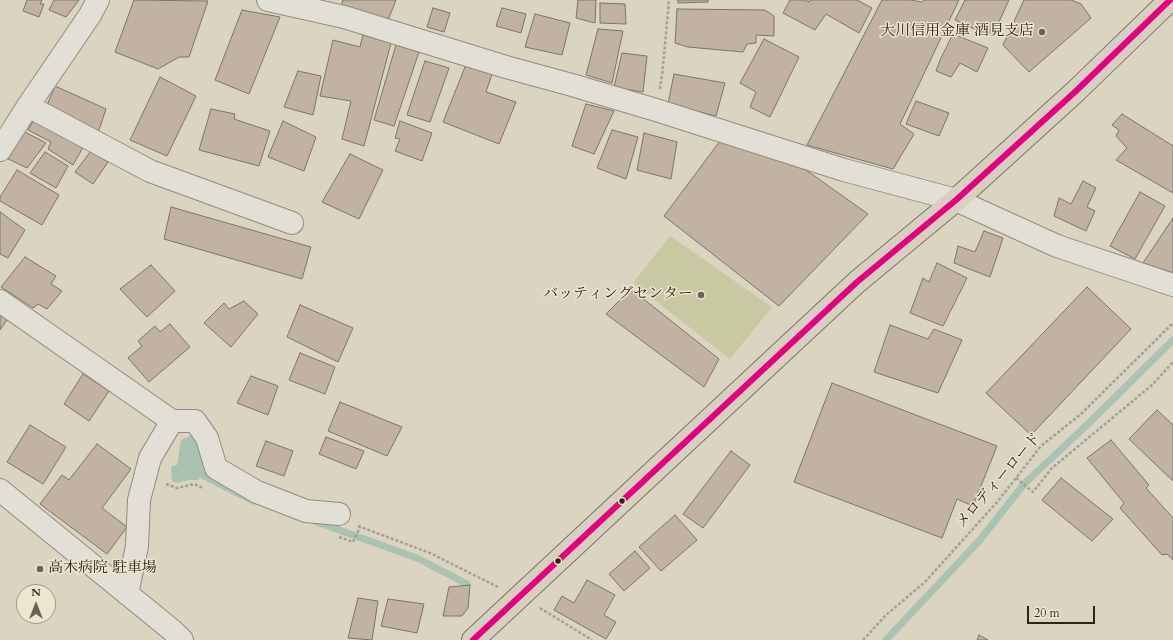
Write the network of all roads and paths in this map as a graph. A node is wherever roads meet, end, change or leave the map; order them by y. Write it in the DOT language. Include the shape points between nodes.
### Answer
graph roads {
  1 [pos="98,0"];
  2 [pos="268,0"];
  3 [pos="669,0"];
  4 [pos="1170,0"];
  5 [pos="28,106"];
  6 [pos="656,110"];
  7 [pos="0,150"];
  8 [pos="956,200"];
  9 [pos="292,223"];
  10 [pos="1173,285"];
  11 [pos="0,302"];
  12 [pos="1173,323"];
  13 [pos="1173,362"];
  14 [pos="172,421"];
  15 [pos="1016,478"];
  16 [pos="0,490"];
  17 [pos="339,514"];
  18 [pos="360,527"];
  19 [pos="354,542"];
  20 [pos="127,594"];
  21 [pos="535,605"];
  22 [pos="182,640"];
  23 [pos="473,640"];
  24 [pos="592,640"];
  25 [pos="863,640"];
  1 -- 5 [label="street"];
  2 -- 6 [label="street" via="344,18"];
  3 -- 6 [label="path" via="664,67"];
  4 -- 8 [label="highway" via="1082,85"];
  5 -- 7 [label="street"];
  5 -- 9 [label="street" via="150,171"];
  6 -- 8 [label="street" via="844,170"];
  8 -- 10 [label="street" via="1057,246"];
  8 -- 23 [label="highway" via="857,282"];
  11 -- 14 [label="street"];
  12 -- 15 [label="path, メロディーロード" via="1081,414 1041,446"];
  13 -- 15 [label="path" via="1152,385 1052,468 1033,492"];
  14 -- 17 [label="street" via="196,421 207,438 216,468 257,492 306,511"];
  14 -- 20 [label="street" via="150,458 139,500 137,546"];
  15 -- 25 [label="path, メロディーロード" via="998,502 925,582 886,615"];
  16 -- 20 [label="street"];
  18 -- 19 [label="path"];
  20 -- 22 [label="street"];
  21 -- 24 [label="path"];
}
